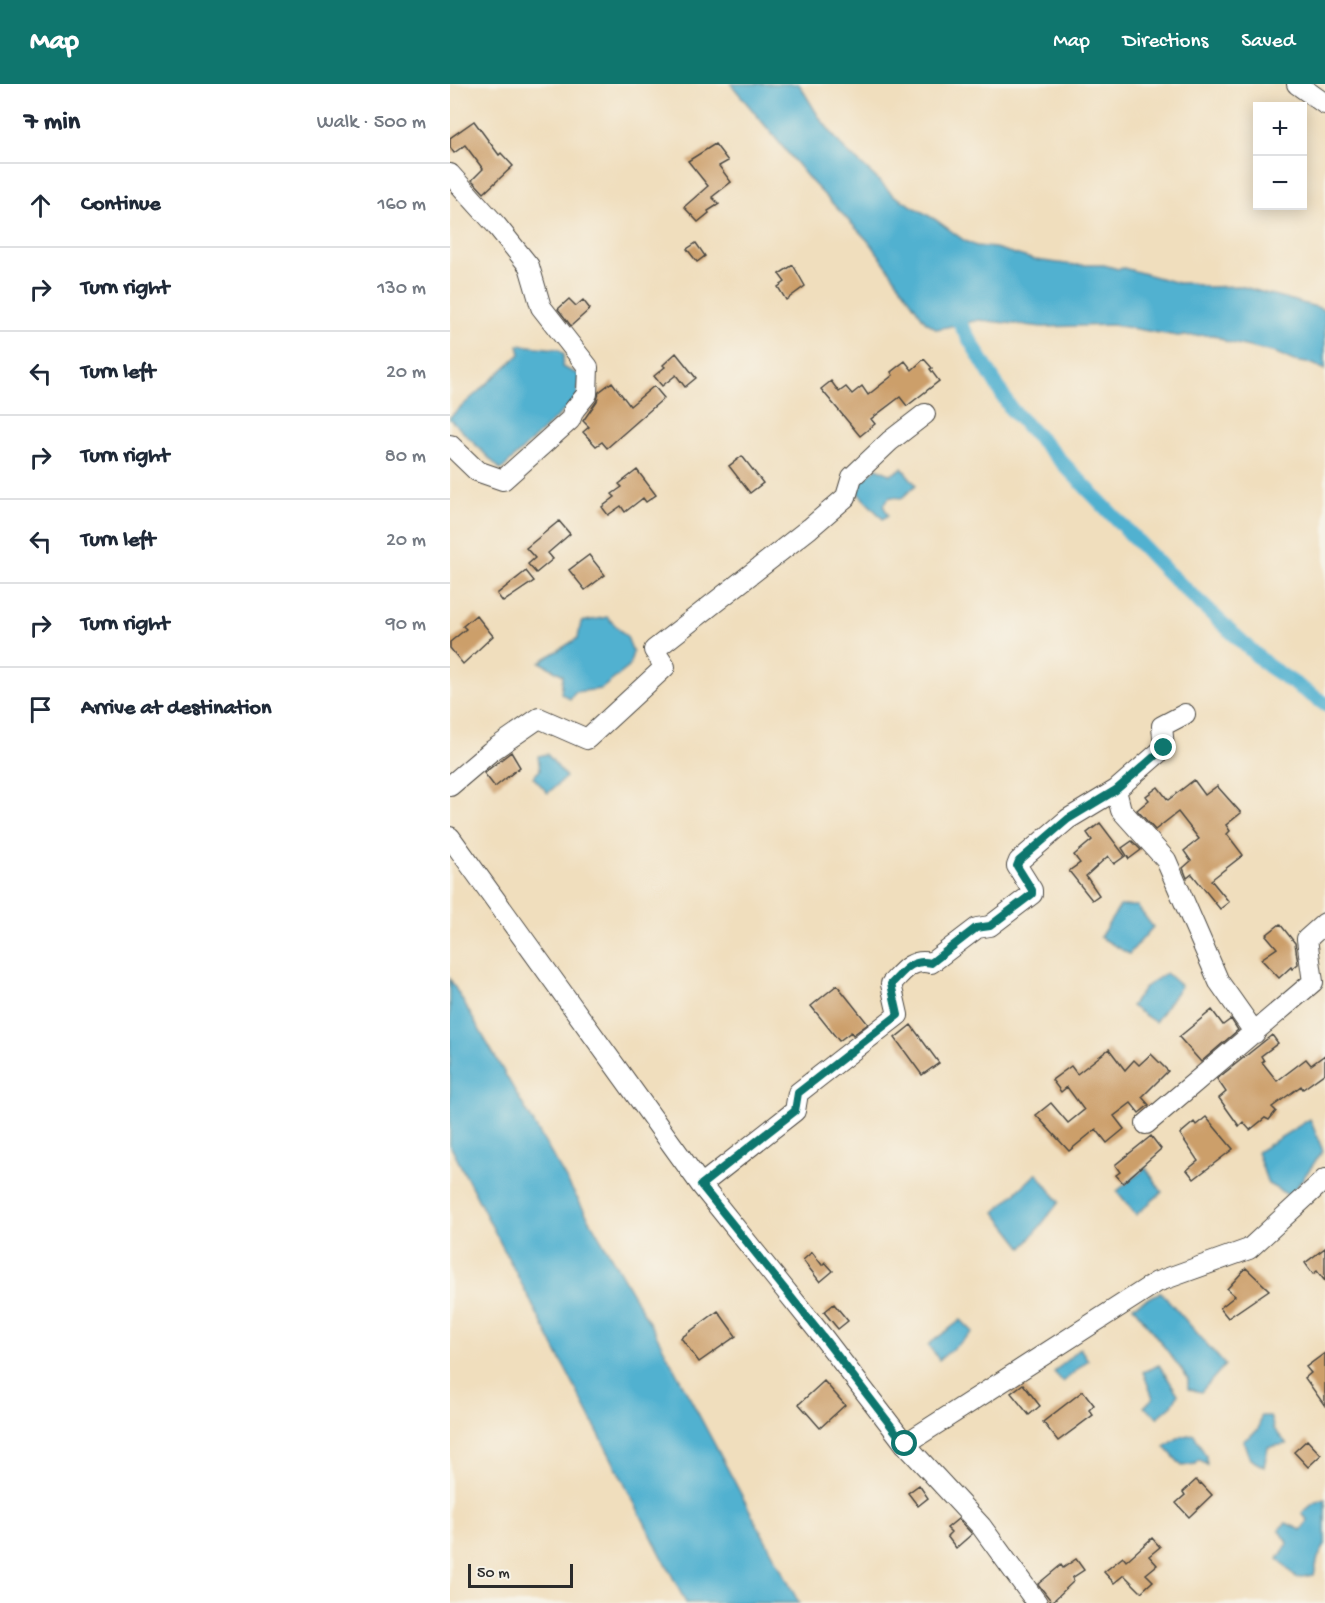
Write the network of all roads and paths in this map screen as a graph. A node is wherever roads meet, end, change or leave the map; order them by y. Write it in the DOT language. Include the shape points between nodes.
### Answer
graph roads {
  1 [pos="1297,84"];
  2 [pos="1325,104"];
  3 [pos="450,174"];
  4 [pos="925,414"];
  5 [pos="450,445"];
  6 [pos="1185,714"];
  7 [pos="450,786"];
  8 [pos="1116,790"];
  9 [pos="450,837"];
  10 [pos="1325,923"];
  11 [pos="1255,1033"];
  12 [pos="1146,1124"];
  13 [pos="1325,1179"];
  14 [pos="701,1185"];
  15 [pos="905,1444"];
  16 [pos="1037,1603"];
  1 -- 2 [label="street"];
  3 -- 5 [label="street" via="529,266 541,307 588,367 586,394 570,420 503,480 477,471"];
  4 -- 7 [label="street" via="852,477 846,497 654,650 664,667 587,739 539,718"];
  6 -- 8 [label="street" via="1162,726 1164,748"];
  8 -- 11 [label="street" via="1121,810 1166,860 1219,982"];
  8 -- 14 [label="street" via="1068,819 1019,861 1017,866 1032,894 990,926 976,928 931,963 921,961 908,966 891,984 898,1015 798,1093 795,1111"];
  9 -- 14 [label="street"];
  10 -- 11 [label="street" via="1307,939 1313,982"];
  11 -- 12 [label="street"];
  13 -- 15 [label="street" via="1249,1249 1157,1282"];
  14 -- 15 [label="street"];
  15 -- 16 [label="street" via="981,1526"];
}
